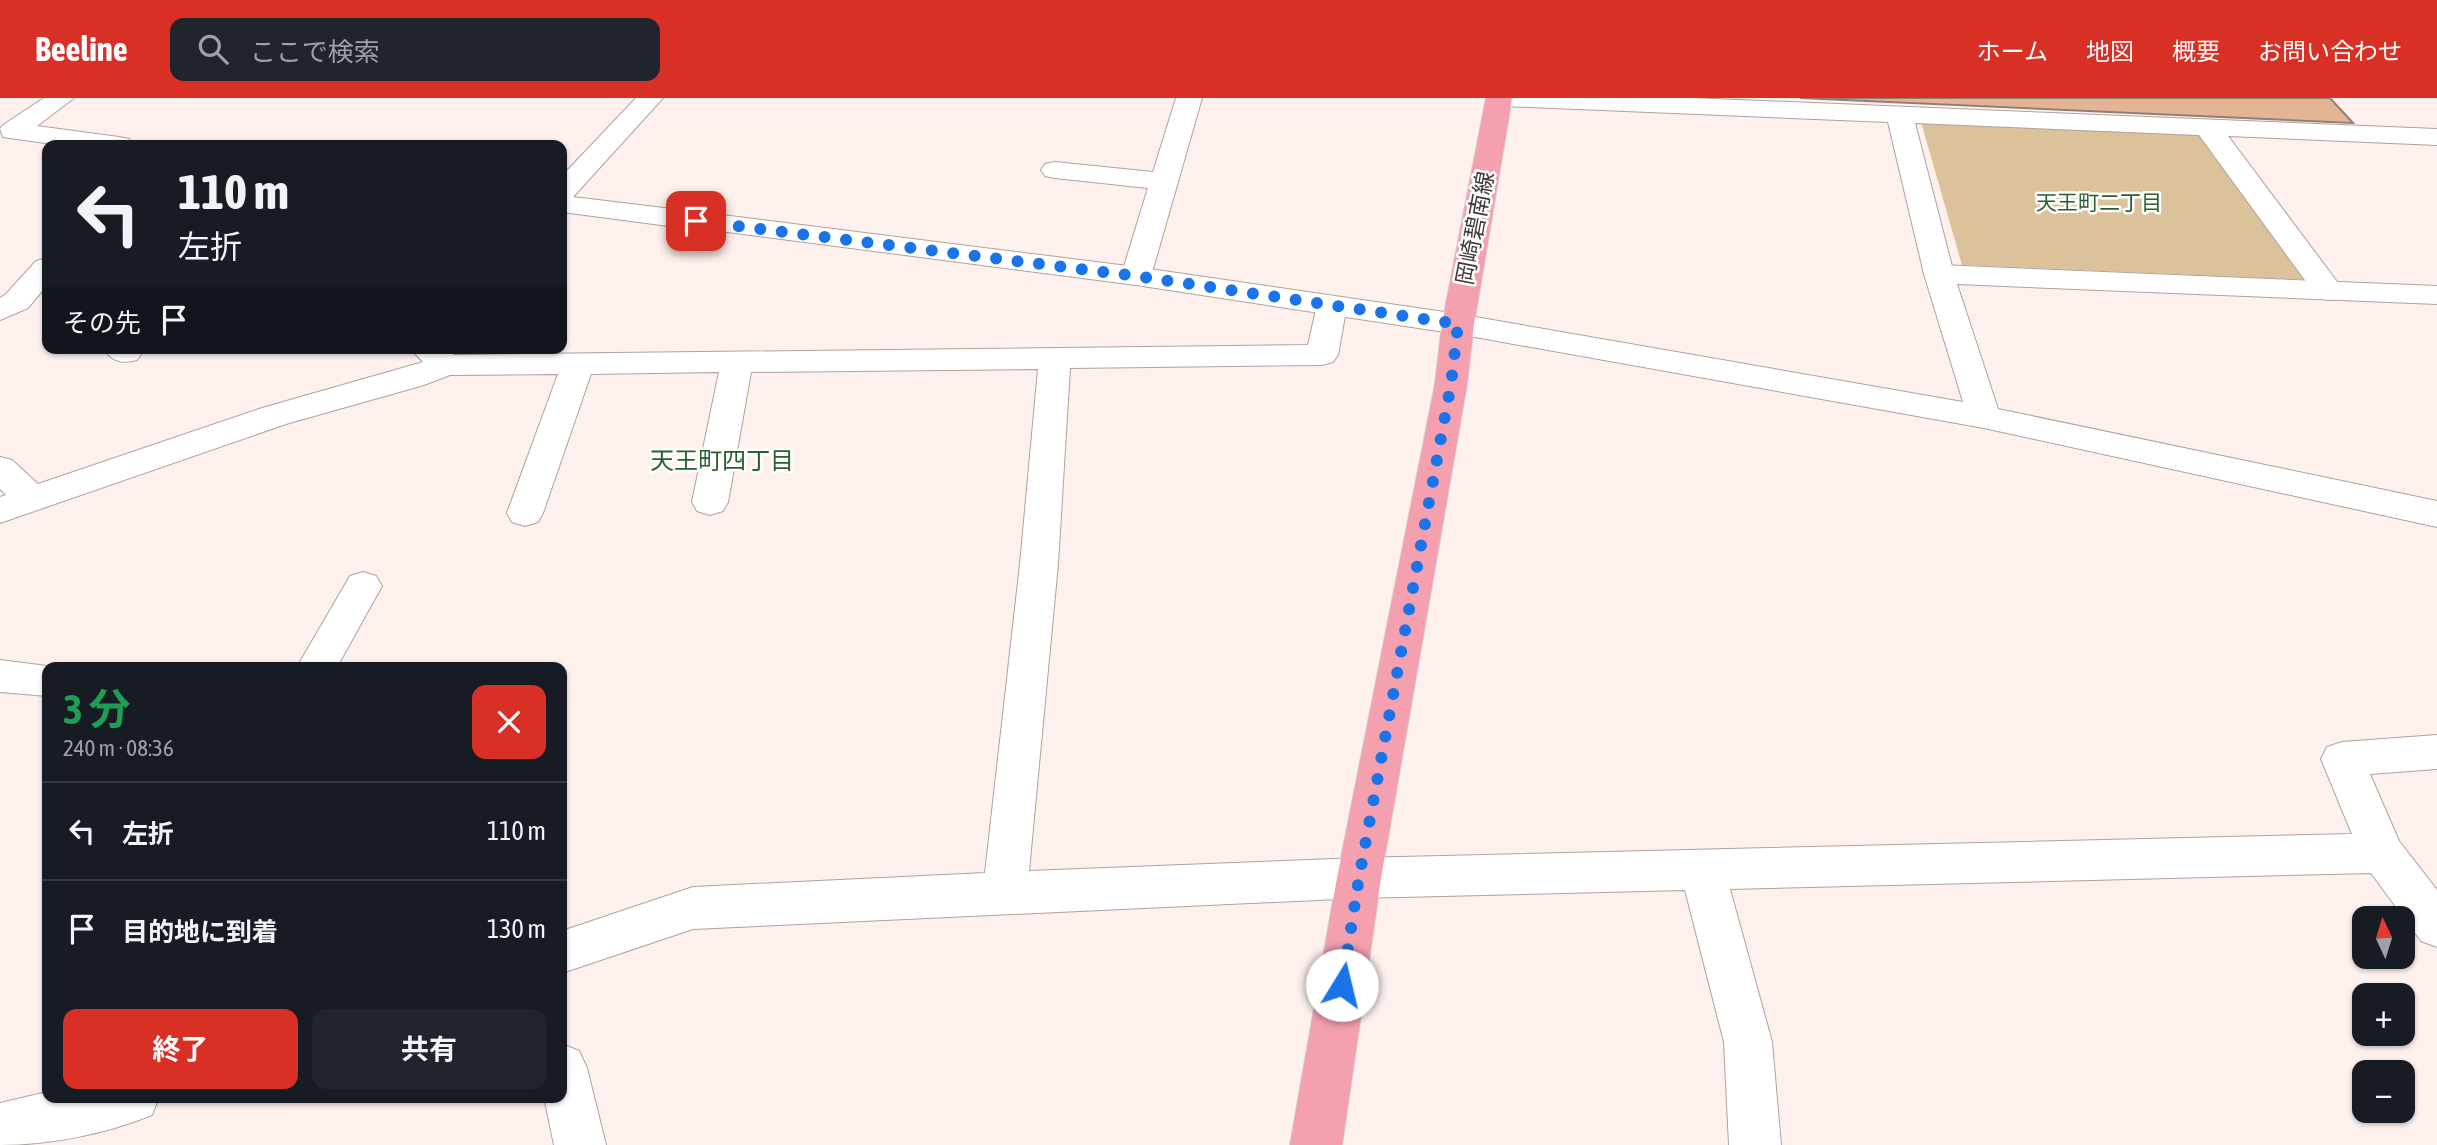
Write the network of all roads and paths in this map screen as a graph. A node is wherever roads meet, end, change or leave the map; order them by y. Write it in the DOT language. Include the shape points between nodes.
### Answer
graph roads {
  1 [pos="61,98"];
  2 [pos="650,98"];
  3 [pos="1189,98"];
  4 [pos="1502,98"];
  5 [pos="1899,114"];
  6 [pos="2207,127"];
  7 [pos="6,134"];
  8 [pos="2437,137"];
  9 [pos="68,140"];
  10 [pos="1055,170"];
  11 [pos="1164,181"];
  12 [pos="567,187"];
  13 [pos="567,205"];
  14 [pos="1939,274"];
  15 [pos="1136,276"];
  16 [pos="2329,290"];
  17 [pos="2437,295"];
  18 [pos="37,298"];
  19 [pos="1332,305"];
  20 [pos="0,310"];
  21 [pos="1458,324"];
  22 [pos="436,357"];
  23 [pos="1055,358"];
  24 [pos="737,362"];
  25 [pos="578,363"];
  26 [pos="1984,417"];
  27 [pos="0,470"];
  28 [pos="33,499"];
  29 [pos="710,502"];
  30 [pos="0,510"];
  31 [pos="524,513"];
  32 [pos="2437,514"];
  33 [pos="363,586"];
  34 [pos="320,662"];
  35 [pos="0,676"];
  36 [pos="42,680"];
  37 [pos="2437,752"];
  38 [pos="2382,852"];
  39 [pos="1702,870"];
  40 [pos="1359,878"];
  41 [pos="1004,892"];
  42 [pos="2437,926"];
  43 [pos="567,950"];
  44 [pos="567,1089"];
  45 [pos="108,1103"];
  46 [pos="0,1128"];
  47 [pos="580,1145"];
  48 [pos="1315,1145"];
  49 [pos="1755,1145"];
  1 -- 7 [label="street"];
  2 -- 12 [label="street"];
  3 -- 11 [label="street"];
  4 -- 5 [label="street"];
  4 -- 21 [label="main road, 岡崎碧南線"];
  5 -- 6 [label="street"];
  5 -- 14 [label="street"];
  6 -- 8 [label="street"];
  6 -- 16 [label="street"];
  7 -- 9 [label="street"];
  10 -- 11 [label="street"];
  11 -- 15 [label="street"];
  13 -- 15 [label="street"];
  14 -- 16 [label="street"];
  14 -- 26 [label="street"];
  15 -- 19 [label="street"];
  16 -- 17 [label="street"];
  18 -- 20 [label="street"];
  19 -- 21 [label="street"];
  19 -- 23 [label="street" via="1322,355"];
  21 -- 26 [label="street"];
  21 -- 40 [label="main road, 岡崎碧南線" via="1451,384"];
  22 -- 25 [label="street"];
  22 -- 28 [label="street" via="412,378 274,416"];
  23 -- 24 [label="street"];
  23 -- 41 [label="street" via="1039,564"];
  24 -- 25 [label="street"];
  24 -- 29 [label="street"];
  25 -- 31 [label="street"];
  26 -- 32 [label="street"];
  27 -- 28 [label="street"];
  28 -- 30 [label="street"];
  33 -- 34 [label="street"];
  35 -- 36 [label="street"];
  37 -- 38 [label="street" via="2342,759"];
  38 -- 39 [label="street"];
  38 -- 42 [label="street"];
  39 -- 40 [label="street"];
  39 -- 49 [label="street" via="1748,1042"];
  40 -- 41 [label="street"];
  40 -- 48 [label="main road, 岡崎碧南線"];
  41 -- 43 [label="street" via="693,908"];
  44 -- 47 [label="street"];
  45 -- 46 [label="street"];
}
